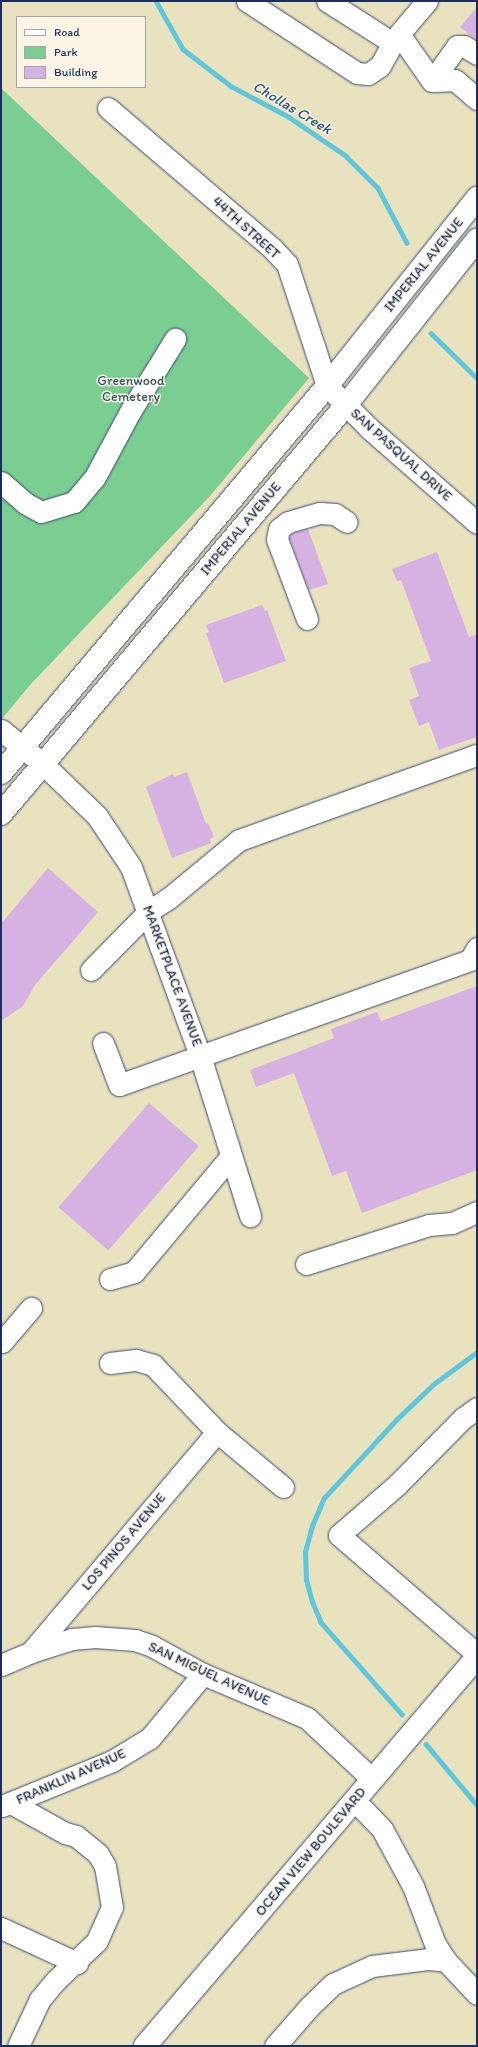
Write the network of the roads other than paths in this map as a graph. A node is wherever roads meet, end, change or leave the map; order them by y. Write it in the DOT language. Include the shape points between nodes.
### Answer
graph roads {
  1 [pos="247,1"];
  2 [pos="327,1"];
  3 [pos="427,1"];
  4 [pos="396,38"];
  5 [pos="477,54"];
  6 [pos="432,81"];
  7 [pos="477,99"];
  8 [pos="108,108"];
  9 [pos="477,198"];
  10 [pos="476,244"];
  11 [pos="175,339"];
  12 [pos="327,386"];
  13 [pos="346,405"];
  14 [pos="1,482"];
  15 [pos="346,522"];
  16 [pos="477,523"];
  17 [pos="307,619"];
  18 [pos="1,730"];
  19 [pos="22,747"];
  20 [pos="477,755"];
  21 [pos="43,764"];
  22 [pos="1,773"];
  23 [pos="1,814"];
  24 [pos="149,911"];
  25 [pos="477,948"];
  26 [pos="91,970"];
  27 [pos="103,1043"];
  28 [pos="200,1056"];
  29 [pos="231,1156"];
  30 [pos="477,1212"];
  31 [pos="250,1216"];
  32 [pos="306,1264"];
  33 [pos="110,1279"];
  34 [pos="31,1308"];
  35 [pos="2,1342"];
  36 [pos="110,1362"];
  37 [pos="477,1408"];
  38 [pos="217,1432"];
  39 [pos="283,1487"];
  40 [pos="31,1652"];
  41 [pos="475,1664"];
  42 [pos="1,1665"];
  43 [pos="203,1674"];
  44 [pos="372,1779"];
  45 [pos="355,1801"];
  46 [pos="6,1805"];
  47 [pos="1,1928"];
  48 [pos="446,1962"];
  49 [pos="77,1963"];
  50 [pos="477,1994"];
  51 [pos="18,2046"];
  52 [pos="145,2046"];
  53 [pos="275,2046"];
  1 -- 4 [label="street" via="357,73 368,74 380,66"];
  2 -- 4 [label="street"];
  3 -- 4 [label="street"];
  4 -- 6 [label="street"];
  5 -- 6 [label="street" via="464,46 458,46 452,50"];
  6 -- 7 [label="street" via="455,80"];
  8 -- 12 [label="street, 44TH STREET" via="272,248 286,264"];
  9 -- 12 [label="main road, IMPERIAL AVENUE"];
  10 -- 13 [label="main road, IMPERIAL AVENUE"];
  11 -- 14 [label="street" via="131,410 95,477 74,502 41,512 25,503"];
  12 -- 13 [label="street, SAN PASQUAL DRIVE"];
  12 -- 19 [label="main road, IMPERIAL AVENUE"];
  13 -- 16 [label="street, SAN PASQUAL DRIVE"];
  13 -- 21 [label="main road, IMPERIAL AVENUE"];
  15 -- 17 [label="street" via="335,514 320,513 288,522 279,529 277,539"];
  18 -- 19 [label="street, MARKETPLACE AVENUE"];
  19 -- 21 [label="street, MARKETPLACE AVENUE"];
  19 -- 22 [label="main road, IMPERIAL AVENUE"];
  20 -- 24 [label="street" via="239,840 169,898"];
  21 -- 23 [label="main road, IMPERIAL AVENUE"];
  21 -- 24 [label="street, MARKETPLACE AVENUE" via="97,816 132,867"];
  24 -- 26 [label="street"];
  24 -- 28 [label="street, MARKETPLACE AVENUE"];
  25 -- 28 [label="street" via="470,960"];
  27 -- 28 [label="street" via="119,1085"];
  28 -- 29 [label="street, MARKETPLACE AVENUE"];
  29 -- 31 [label="street, MARKETPLACE AVENUE"];
  29 -- 33 [label="street" via="134,1272"];
  30 -- 32 [label="street" via="452,1224 429,1225"];
  34 -- 35 [label="street"];
  36 -- 38 [label="street" via="136,1360 153,1365"];
  37 -- 41 [label="street" via="463,1418 398,1484 339,1535"];
  38 -- 39 [label="street"];
  38 -- 40 [label="street, LOS PINOS AVENUE"];
  40 -- 42 [label="street, SAN MIGUEL AVENUE"];
  40 -- 43 [label="street, SAN MIGUEL AVENUE" via="72,1639 95,1637 135,1640 152,1646"];
  41 -- 44 [label="main road, OCEAN VIEW BOULEVARD"];
  43 -- 44 [label="street, SAN MIGUEL AVENUE" via="307,1718"];
  43 -- 46 [label="street, FRANKLIN AVENUE" via="150,1738 112,1761"];
  44 -- 45 [label="main road, OCEAN VIEW BOULEVARD"];
  45 -- 48 [label="street" via="382,1829 413,1886 435,1944"];
  45 -- 52 [label="main road, OCEAN VIEW BOULEVARD"];
  46 -- 49 [label="street" via="76,1836 98,1854 105,1866 112,1907 97,1941"];
  47 -- 49 [label="street"];
  48 -- 50 [label="street"];
  48 -- 53 [label="street" via="428,1959 372,1966 333,1984"];
  49 -- 51 [label="street" via="56,1980 40,1999"];
}
